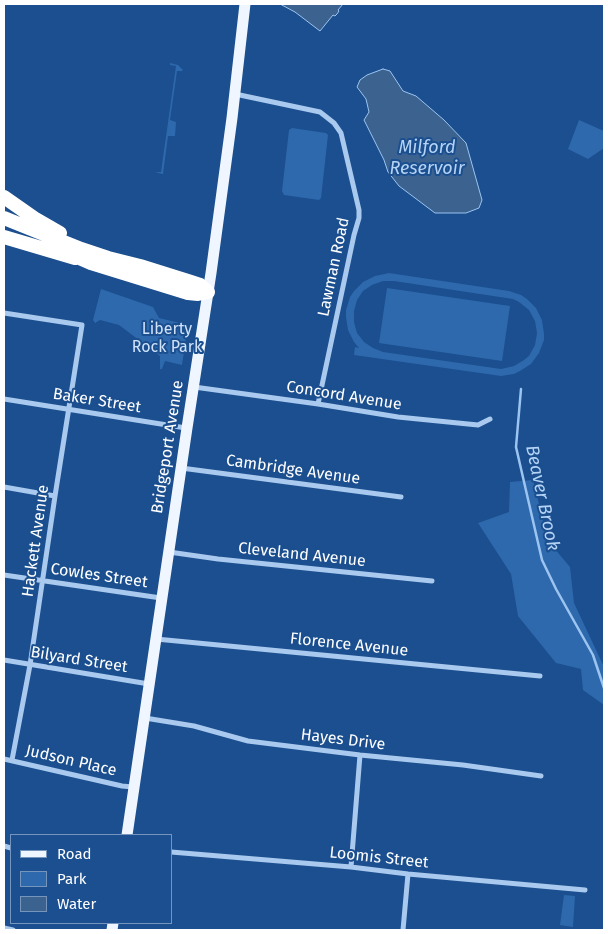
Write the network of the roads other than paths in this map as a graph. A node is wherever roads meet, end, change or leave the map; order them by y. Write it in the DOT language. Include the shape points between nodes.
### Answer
graph roads {
  1 [pos="245,4"];
  2 [pos="236,94"];
  3 [pos="4,198"];
  4 [pos="4,218"];
  5 [pos="4,224"];
  6 [pos="4,237"];
  7 [pos="91,263"];
  8 [pos="140,266"];
  9 [pos="208,292"];
  10 [pos="4,313"];
  11 [pos="193,387"];
  12 [pos="4,400"];
  13 [pos="318,404"];
  14 [pos="69,410"];
  15 [pos="490,419"];
  16 [pos="187,428"];
  17 [pos="181,468"];
  18 [pos="4,487"];
  19 [pos="55,496"];
  20 [pos="401,497"];
  21 [pos="169,552"];
  22 [pos="4,575"];
  23 [pos="42,581"];
  24 [pos="432,581"];
  25 [pos="162,598"];
  26 [pos="156,639"];
  27 [pos="4,660"];
  28 [pos="30,665"];
  29 [pos="540,676"];
  30 [pos="149,684"];
  31 [pos="145,718"];
  32 [pos="360,755"];
  33 [pos="4,759"];
  34 [pos="12,760"];
  35 [pos="541,776"];
  36 [pos="134,788"];
  37 [pos="127,834"];
  38 [pos="172,852"];
  39 [pos="351,867"];
  40 [pos="408,874"];
  41 [pos="585,890"];
  42 [pos="4,928"];
  43 [pos="13,930"];
  44 [pos="403,930"];
  1 -- 2 [label="main road, Bridgeport Avenue"];
  2 -- 9 [label="main road, Bridgeport Avenue"];
  2 -- 13 [label="street, Lawman Road" via="320,112 341,133 359,218"];
  3 -- 8 [label="highway" via="70,238"];
  4 -- 8 [label="highway" via="81,249"];
  5 -- 7 [label="highway"];
  6 -- 7 [label="highway"];
  7 -- 9 [label="highway" via="188,294"];
  8 -- 9 [label="highway" via="190,282"];
  9 -- 11 [label="main road, Bridgeport Avenue"];
  10 -- 14 [label="street, Hackett Avenue" via="82,326"];
  11 -- 13 [label="street, Concord Avenue"];
  11 -- 16 [label="main road, Bridgeport Avenue"];
  12 -- 14 [label="street, Baker Street"];
  13 -- 15 [label="street, Concord Avenue" via="478,425"];
  14 -- 16 [label="street, Baker Street"];
  14 -- 19 [label="street, Hackett Avenue"];
  16 -- 17 [label="main road, Bridgeport Avenue"];
  17 -- 20 [label="street, Cambridge Avenue"];
  17 -- 21 [label="main road, Bridgeport Avenue"];
  18 -- 19 [label="street"];
  19 -- 23 [label="street, Hackett Avenue"];
  21 -- 24 [label="street, Cleveland Avenue"];
  21 -- 25 [label="main road, Bridgeport Avenue"];
  22 -- 23 [label="street, Cowles Street"];
  23 -- 25 [label="street, Cowles Street"];
  23 -- 28 [label="street, Hackett Avenue"];
  25 -- 26 [label="main road, Bridgeport Avenue"];
  26 -- 29 [label="street, Florence Avenue"];
  26 -- 30 [label="main road, Bridgeport Avenue"];
  27 -- 28 [label="street, Bilyard Street"];
  28 -- 30 [label="street, Bilyard Street"];
  28 -- 34 [label="street, Hackett Avenue"];
  30 -- 31 [label="main road, Bridgeport Avenue"];
  31 -- 32 [label="street, Hayes Drive" via="194,726 248,741"];
  31 -- 36 [label="main road, Bridgeport Avenue"];
  32 -- 35 [label="street, Hayes Drive"];
  32 -- 39 [label="street"];
  33 -- 34 [label="street, Judson Place"];
  34 -- 36 [label="street, Judson Place"];
  36 -- 37 [label="main road, Bridgeport Avenue"];
  38 -- 39 [label="street, Loomis Street"];
  39 -- 40 [label="street, Loomis Street"];
  40 -- 41 [label="street, Loomis Street"];
  40 -- 44 [label="street"];
  42 -- 43 [label="street"];
}
